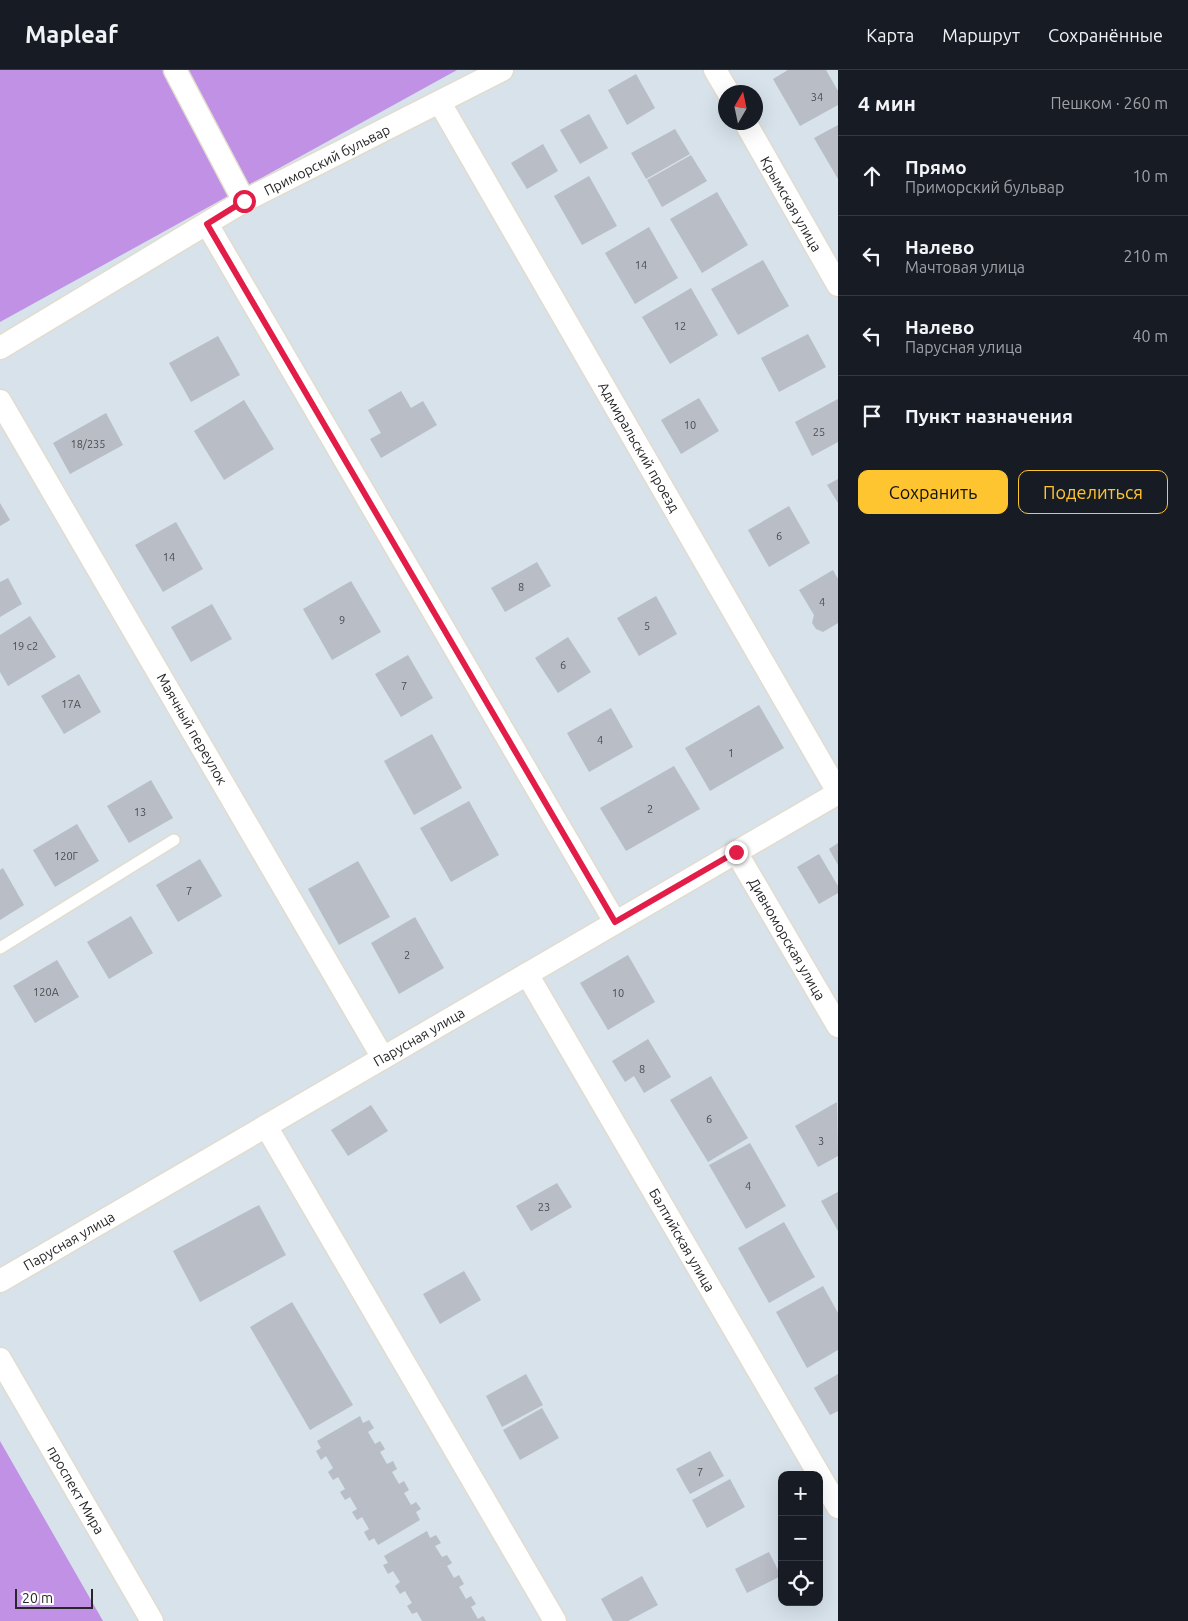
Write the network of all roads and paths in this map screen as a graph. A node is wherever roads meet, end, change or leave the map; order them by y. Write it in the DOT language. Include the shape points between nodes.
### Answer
graph roads {
  1 [pos="175,70"];
  2 [pos="502,70"];
  3 [pos="715,70"];
  4 [pos="724,85"];
  5 [pos="440,103"];
  6 [pos="750,130"];
  7 [pos="244,201"];
  8 [pos="207,224"];
  9 [pos="838,285"];
  10 [pos="0,348"];
  11 [pos="0,401"];
  12 [pos="838,792"];
  13 [pos="174,840"];
  14 [pos="736,852"];
  15 [pos="615,922"];
  16 [pos="0,948"];
  17 [pos="527,974"];
  18 [pos="838,1026"];
  19 [pos="384,1058"];
  20 [pos="266,1126"];
  21 [pos="0,1281"];
  22 [pos="0,1359"];
  23 [pos="838,1507"];
  24 [pos="152,1621"];
  25 [pos="555,1621"];
  1 -- 7 [label="street"];
  2 -- 5 [label="street, Приморский бульвар"];
  3 -- 4 [label="street"];
  5 -- 7 [label="street, Приморский бульвар"];
  5 -- 12 [label="street, Адмиральский проезд"];
  6 -- 9 [label="street, Крымская улица"];
  7 -- 8 [label="street, Приморский бульвар"];
  8 -- 10 [label="street, Приморский бульвар"];
  8 -- 15 [label="street"];
  11 -- 19 [label="street, Маячный переулок"];
  12 -- 14 [label="street, Парусная улица"];
  13 -- 16 [label="lane"];
  14 -- 15 [label="street, Парусная улица"];
  14 -- 18 [label="street, Дивноморская улица"];
  15 -- 17 [label="street, Парусная улица"];
  17 -- 19 [label="street, Парусная улица"];
  17 -- 23 [label="street, Балтийская улица"];
  19 -- 20 [label="street, Парусная улица"];
  20 -- 21 [label="street, Парусная улица"];
  20 -- 25 [label="street"];
  22 -- 24 [label="street, проспект Мира"];
}
